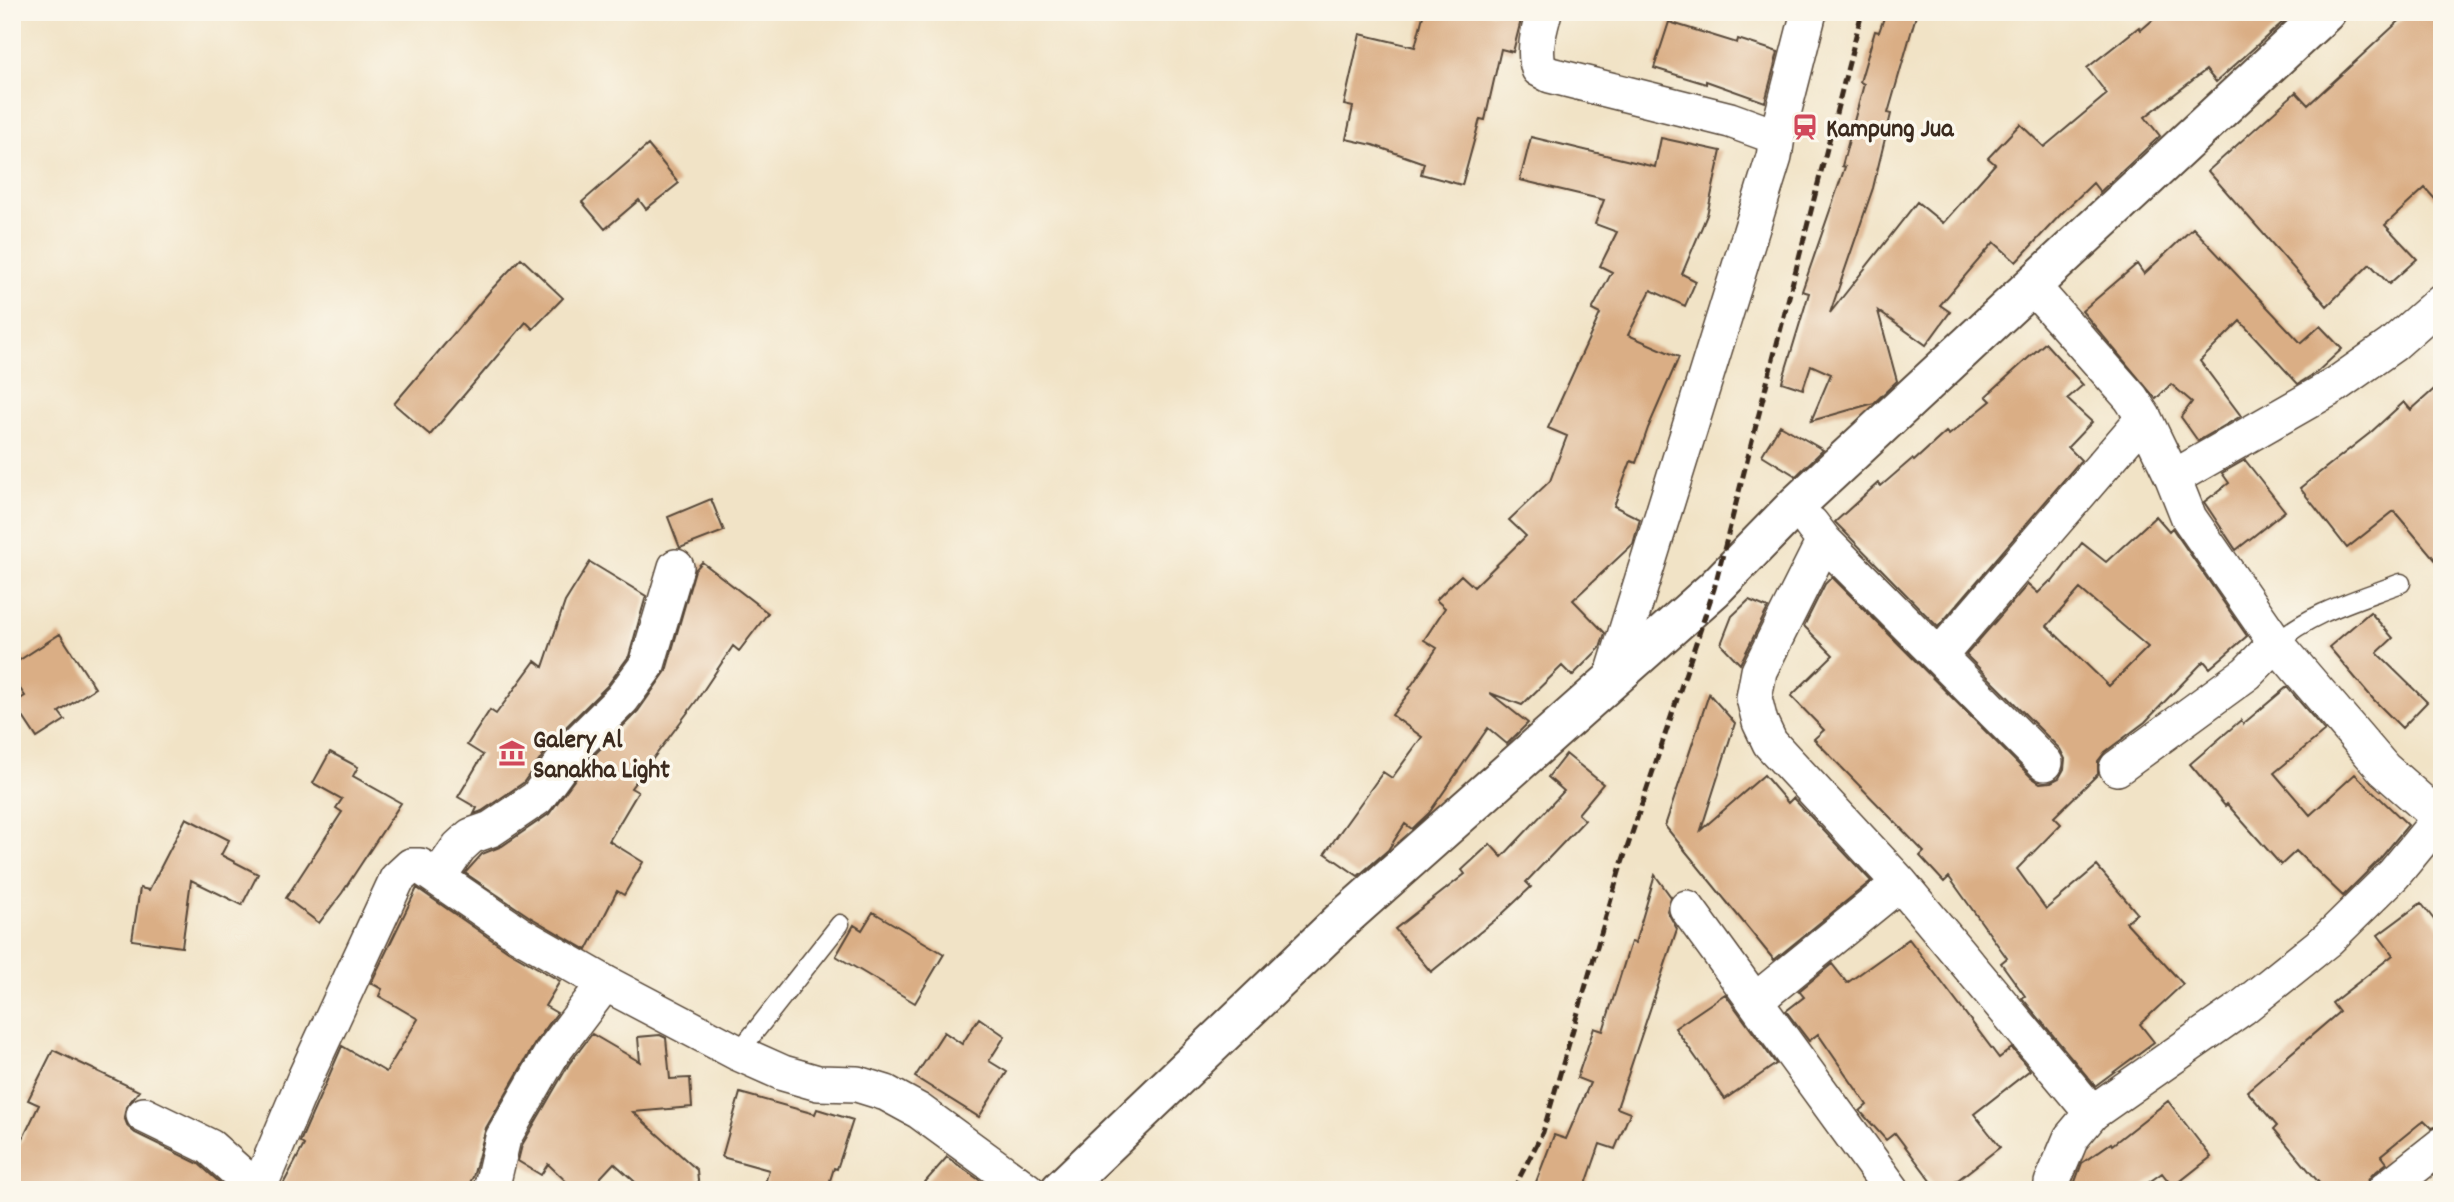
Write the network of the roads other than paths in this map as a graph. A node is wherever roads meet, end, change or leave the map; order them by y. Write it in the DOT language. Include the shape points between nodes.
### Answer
graph roads {
  1 [pos="1544,12"];
  2 [pos="1809,12"];
  3 [pos="2326,12"];
  4 [pos="1777,136"];
  5 [pos="2032,286"];
  6 [pos="2442,301"];
  7 [pos="2144,418"];
  8 [pos="2173,478"];
  9 [pos="1797,505"];
  10 [pos="1824,541"];
  11 [pos="676,567"];
  12 [pos="2400,583"];
  13 [pos="2276,643"];
  14 [pos="1939,656"];
  15 [pos="1611,681"];
  16 [pos="2045,763"];
  17 [pos="2117,768"];
  18 [pos="2441,819"];
  19 [pos="438,877"];
  20 [pos="1900,883"];
  21 [pos="1687,908"];
  22 [pos="840,924"];
  23 [pos="606,983"];
  24 [pos="1755,1001"];
  25 [pos="738,1053"];
  26 [pos="2092,1113"];
  27 [pos="144,1115"];
  28 [pos="2442,1145"];
  29 [pos="2048,1188"];
  30 [pos="491,1190"];
  31 [pos="1027,1190"];
  32 [pos="1060,1190"];
  33 [pos="1892,1190"];
  34 [pos="2385,1190"];
  1 -- 4 [label="street" via="1536,59 1539,69 1550,75"];
  2 -- 4 [label="street"];
  3 -- 5 [label="street"];
  4 -- 15 [label="street"];
  5 -- 7 [label="street" via="2132,398"];
  5 -- 9 [label="street"];
  6 -- 8 [label="street" via="2392,345 2334,386"];
  7 -- 8 [label="street"];
  7 -- 14 [label="street"];
  8 -- 13 [label="street" via="2189,518"];
  9 -- 10 [label="street"];
  9 -- 15 [label="street" via="1714,589"];
  10 -- 14 [label="street"];
  10 -- 20 [label="street" via="1759,671 1754,698 1770,743"];
  11 -- 19 [label="street" via="647,665 622,699 573,747 537,798 491,829 471,836"];
  12 -- 13 [label="lane" via="2315,616"];
  13 -- 17 [label="street" via="2246,673"];
  13 -- 18 [label="street" via="2384,769"];
  14 -- 16 [label="street"];
  15 -- 32 [label="street" via="1345,917"];
  18 -- 26 [label="street" via="2328,939 2242,1008"];
  19 -- 23 [label="street" via="519,934"];
  19 -- 27 [label="street" via="411,866 397,879 258,1190 210,1147"];
  20 -- 24 [label="street"];
  20 -- 26 [label="street"];
  21 -- 24 [label="street"];
  22 -- 25 [label="lane"];
  23 -- 25 [label="street"];
  23 -- 30 [label="street" via="552,1053 503,1138"];
  24 -- 33 [label="street"];
  25 -- 31 [label="street" via="818,1083 857,1084 886,1093 951,1132"];
  26 -- 29 [label="street" via="2071,1138"];
  28 -- 34 [label="street"];
}
